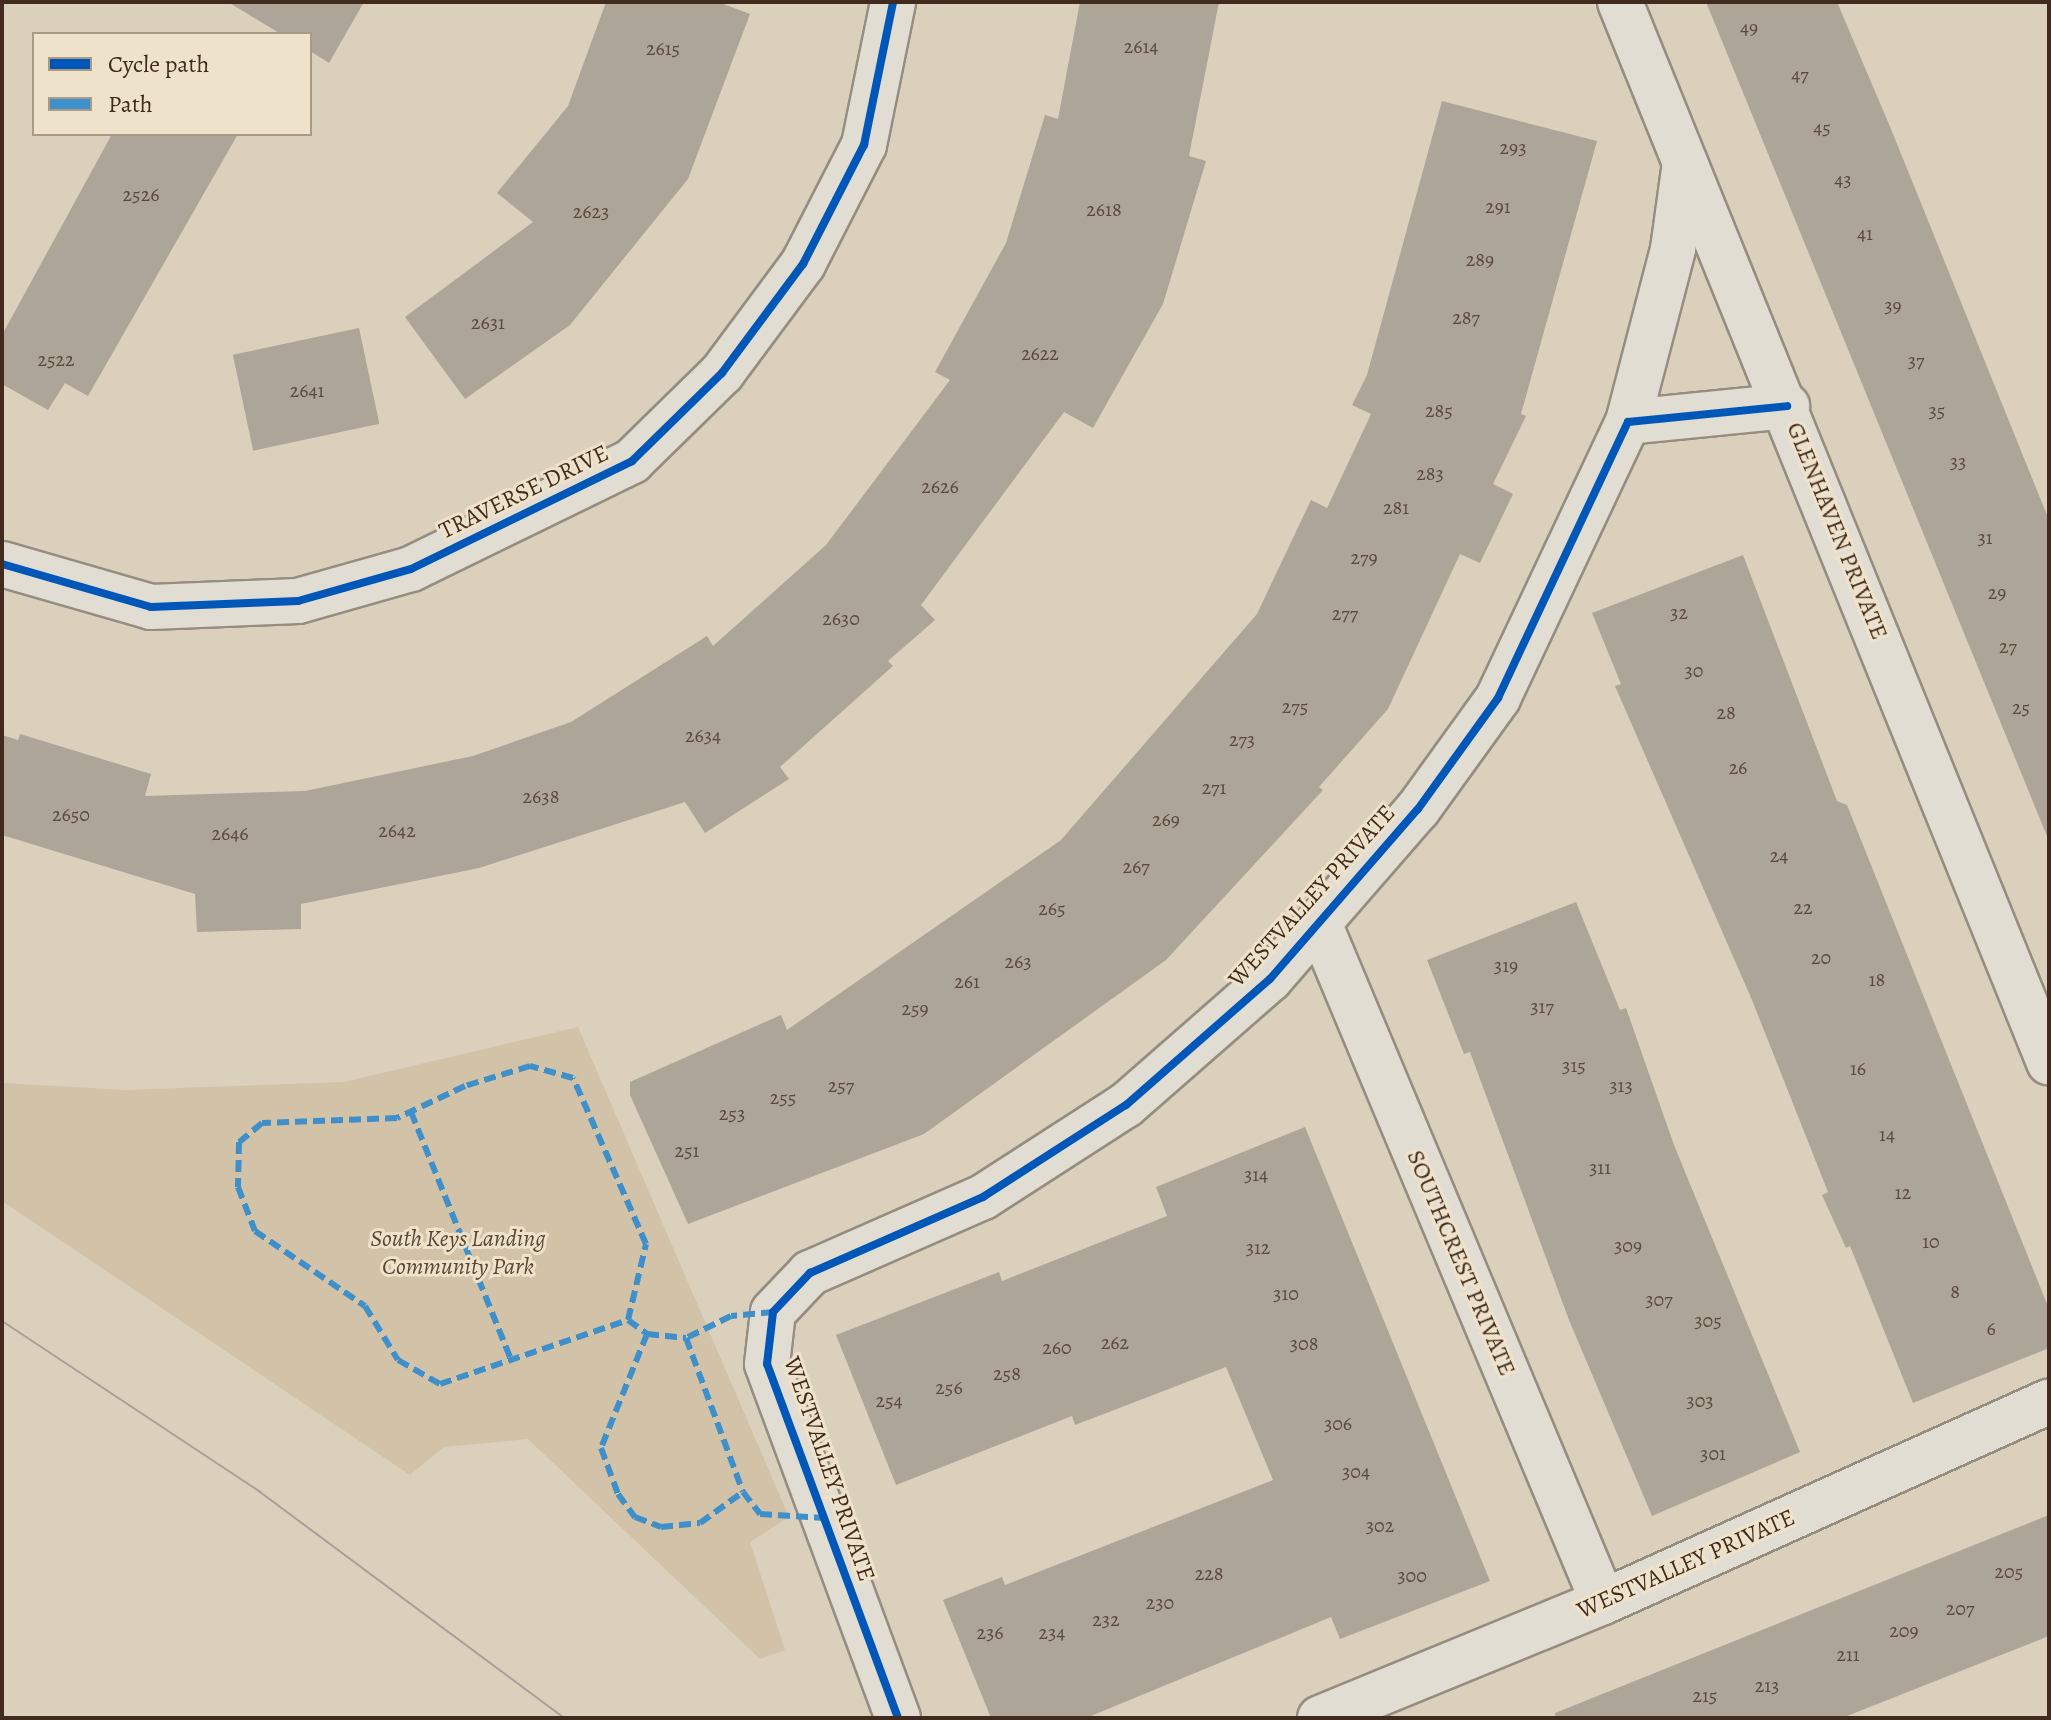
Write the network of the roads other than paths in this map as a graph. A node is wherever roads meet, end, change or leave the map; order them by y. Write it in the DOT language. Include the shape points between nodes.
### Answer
graph roads {
  1 [pos="893,2"];
  2 [pos="1620,2"];
  3 [pos="1685,160"];
  4 [pos="1787,406"];
  5 [pos="1628,422"];
  6 [pos="2,564"];
  7 [pos="1319,923"];
  8 [pos="2049,1062"];
  9 [pos="2049,1402"];
  10 [pos="1603,1602"];
  11 [pos="898,1718"];
  12 [pos="1320,1718"];
  1 -- 6 [label="street, TRAVERSE DRIVE" via="864,145 803,264 722,373 632,461 411,569 298,601 151,607"];
  2 -- 3 [label="street, GLENHAVEN PRIVATE"];
  3 -- 4 [label="street, GLENHAVEN PRIVATE"];
  3 -- 5 [label="street, WESTVALLEY PRIVATE" via="1673,249"];
  4 -- 5 [label="street"];
  4 -- 8 [label="street, GLENHAVEN PRIVATE"];
  5 -- 7 [label="street, WESTVALLEY PRIVATE" via="1498,698 1418,809"];
  7 -- 10 [label="street, SOUTHCREST PRIVATE"];
  7 -- 11 [label="street, WESTVALLEY PRIVATE" via="1270,979 1126,1105 983,1197 810,1273 773,1312 767,1364"];
  9 -- 10 [label="street, WESTVALLEY PRIVATE"];
  10 -- 12 [label="street, WESTVALLEY PRIVATE"];
}
